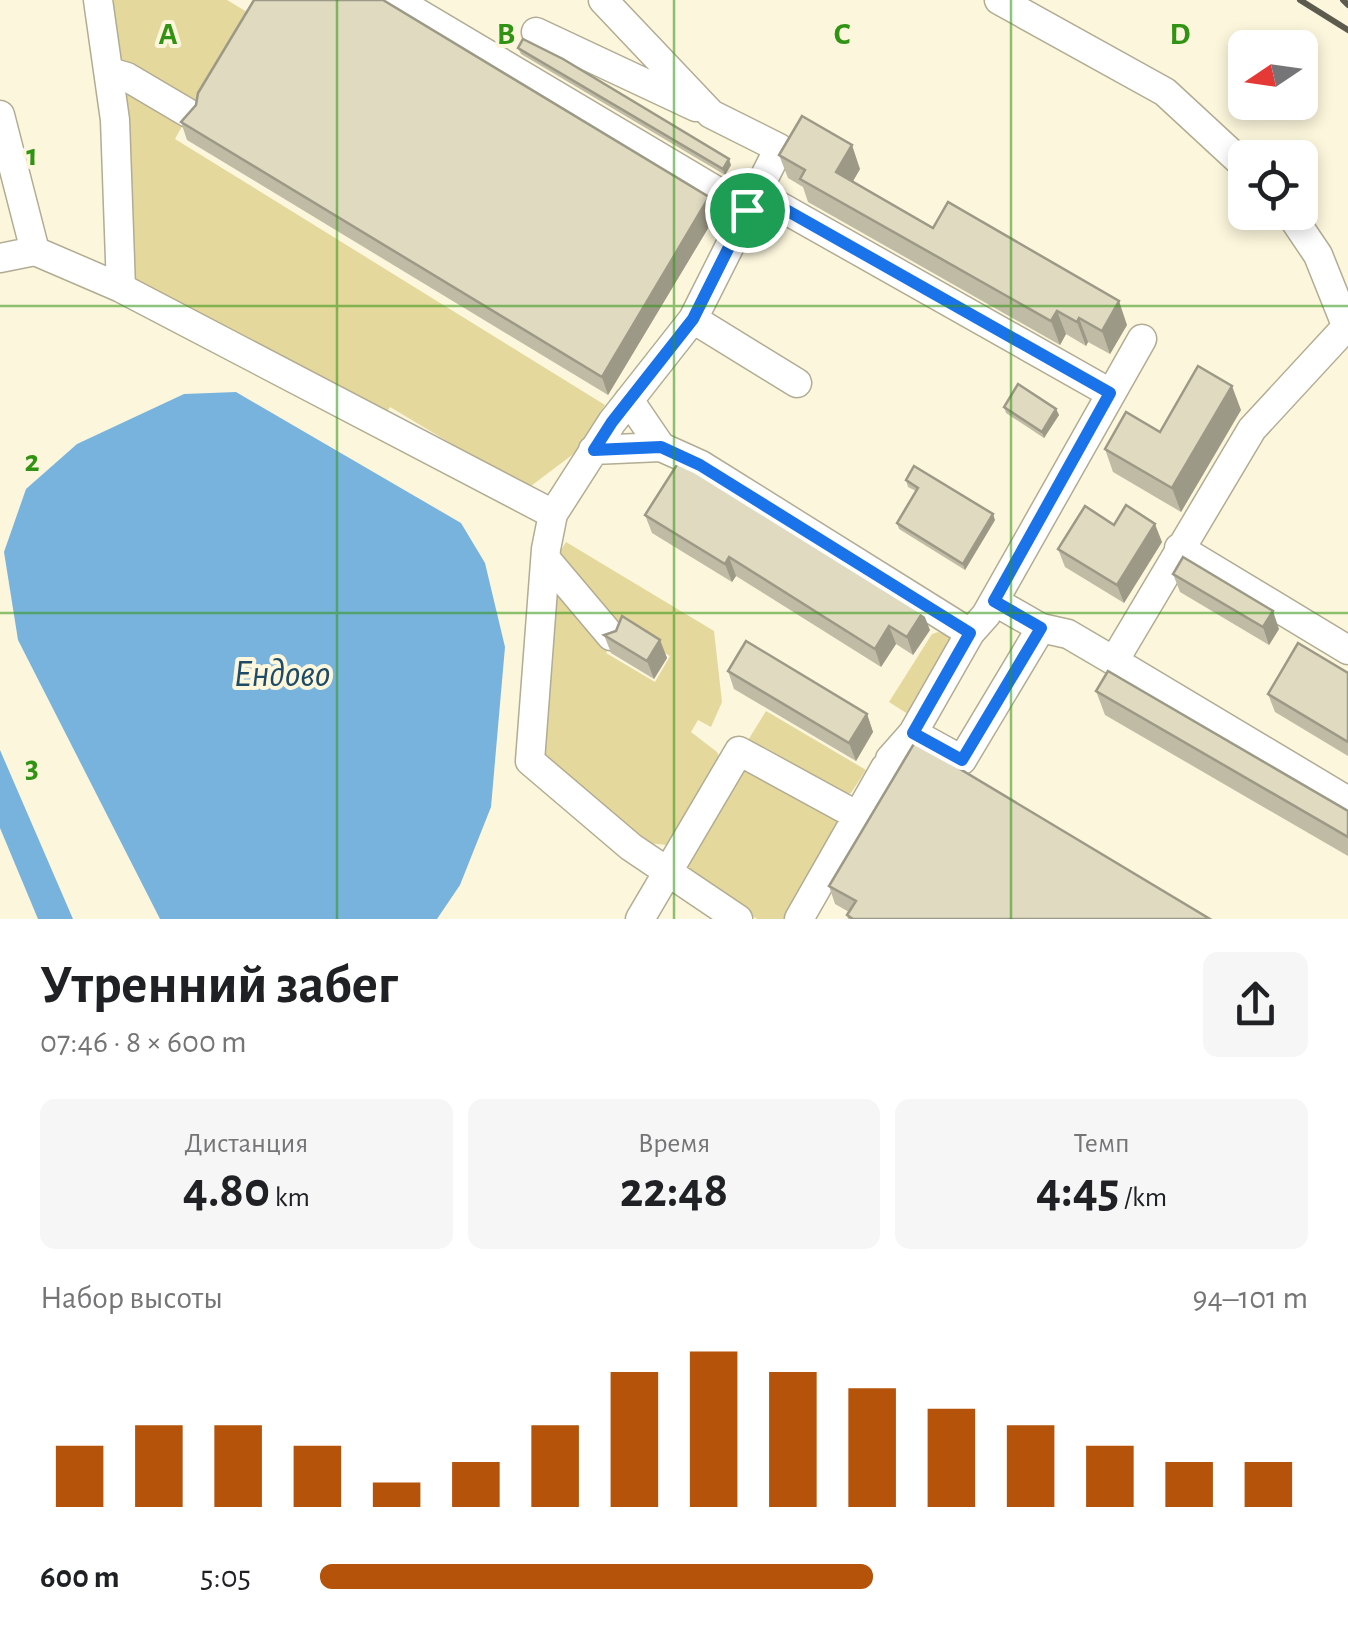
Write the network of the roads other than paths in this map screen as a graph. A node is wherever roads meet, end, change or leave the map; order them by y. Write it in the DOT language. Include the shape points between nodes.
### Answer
graph roads {
  1 [pos="98,0"];
  2 [pos="396,0"];
  3 [pos="603,0"];
  4 [pos="999,0"];
  5 [pos="536,32"];
  6 [pos="110,72"];
  7 [pos="188,114"];
  8 [pos="711,114"];
  9 [pos="0,115"];
  10 [pos="1228,150"];
  11 [pos="751,201"];
  12 [pos="1301,230"];
  13 [pos="36,251"];
  14 [pos="0,258"];
  15 [pos="121,288"];
  16 [pos="693,319"];
  17 [pos="1347,325"];
  18 [pos="1142,339"];
  19 [pos="797,383"];
  20 [pos="1110,393"];
  21 [pos="628,400"];
  22 [pos="661,447"];
  23 [pos="594,450"];
  24 [pos="553,514"];
  25 [pos="1180,548"];
  26 [pos="546,559"];
  27 [pos="994,601"];
  28 [pos="1041,628"];
  29 [pos="970,633"];
  30 [pos="611,636"];
  31 [pos="1348,650"];
  32 [pos="1114,661"];
  33 [pos="913,733"];
  34 [pos="1348,801"];
  35 [pos="858,816"];
  36 [pos="666,874"];
  37 [pos="640,919"];
  38 [pos="738,919"];
  39 [pos="800,919"];
  1 -- 6 [label="street"];
  2 -- 11 [label="street"];
  3 -- 8 [label="street"];
  4 -- 10 [label="street" via="1165,92"];
  5 -- 8 [label="street"];
  6 -- 7 [label="street"];
  6 -- 15 [label="street"];
  8 -- 11 [label="street" via="779,148"];
  9 -- 13 [label="street"];
  11 -- 16 [label="street"];
  11 -- 20 [label="street"];
  12 -- 17 [label="street"];
  13 -- 14 [label="street"];
  13 -- 15 [label="street"];
  15 -- 24 [label="street"];
  16 -- 19 [label="street"];
  16 -- 21 [label="street"];
  17 -- 25 [label="street" via="1252,429"];
  18 -- 20 [label="street"];
  20 -- 27 [label="street"];
  21 -- 22 [label="street"];
  21 -- 23 [label="street"];
  22 -- 23 [label="street"];
  22 -- 29 [label="street"];
  23 -- 24 [label="street"];
  24 -- 26 [label="street"];
  25 -- 31 [label="street"];
  25 -- 32 [label="street"];
  26 -- 30 [label="street"];
  26 -- 36 [label="street" via="530,762"];
  27 -- 28 [label="street"];
  27 -- 29 [label="street"];
  28 -- 32 [label="street" via="1068,634"];
  28 -- 33 [label="street" via="962,760"];
  29 -- 33 [label="street"];
  32 -- 34 [label="street"];
  33 -- 35 [label="street" via="887,763"];
  35 -- 36 [label="street" via="739,752"];
  35 -- 39 [label="street"];
  36 -- 37 [label="street"];
  36 -- 38 [label="street"];
}
